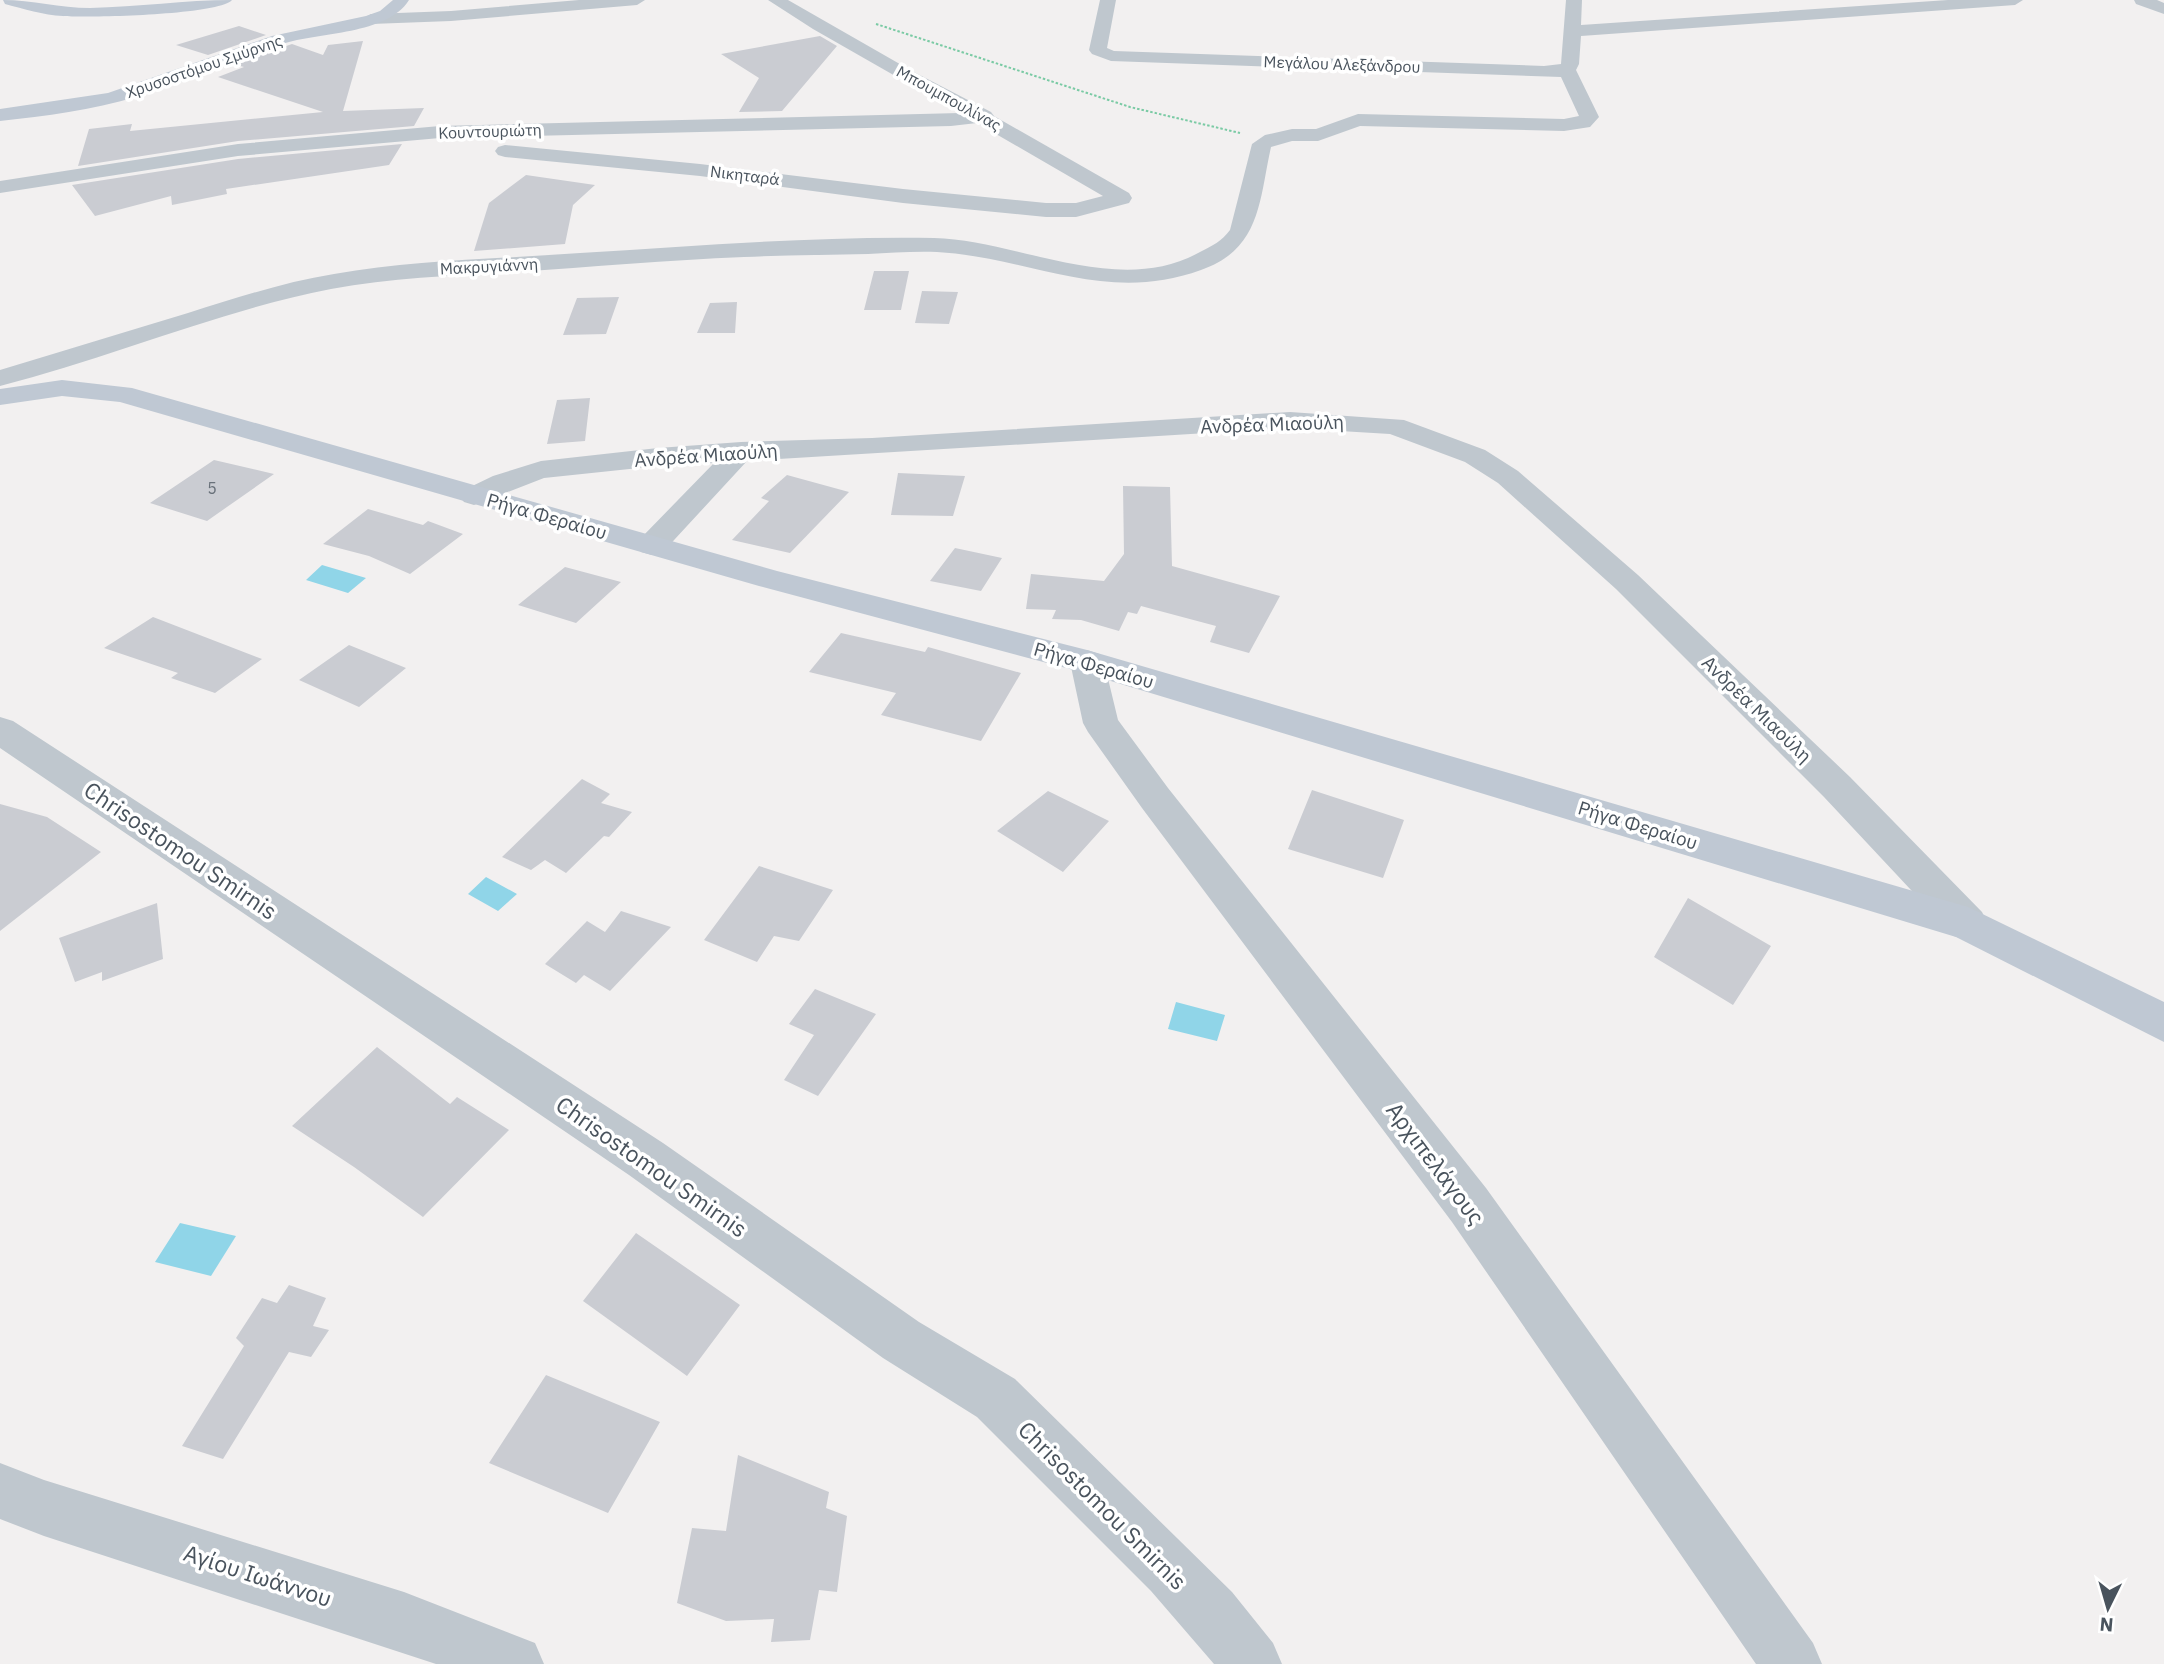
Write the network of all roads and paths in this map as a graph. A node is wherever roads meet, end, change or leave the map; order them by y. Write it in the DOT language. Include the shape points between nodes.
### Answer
graph roads {
  1 [pos="11,0"];
  2 [pos="224,0"];
  3 [pos="401,0"];
  4 [pos="637,0"];
  5 [pos="776,0"];
  6 [pos="1108,0"];
  7 [pos="1574,0"];
  8 [pos="2015,0"];
  9 [pos="2142,0"];
  10 [pos="2164,9"];
  11 [pos="371,19"];
  12 [pos="869,22"];
  13 [pos="1571,31"];
  14 [pos="1566,71"];
  15 [pos="0,115"];
  16 [pos="984,117"];
  17 [pos="367,138"];
  18 [pos="1262,144"];
  19 [pos="0,187"];
  20 [pos="1121,198"];
  21 [pos="0,378"];
  22 [pos="0,397"];
  23 [pos="741,451"];
  24 [pos="474,496"];
  25 [pos="652,545"];
  26 [pos="1087,662"];
  27 [pos="0,730"];
  28 [pos="1968,924"];
  29 [pos="2164,1023"];
  30 [pos="0,1491"];
  31 [pos="514,1664"];
  32 [pos="1251,1664"];
  33 [pos="1792,1664"];
  1 -- 2 [label="street" via="35,8 87,11"];
  3 -- 11 [label="street, Χρυσοστόμου Σμύρνης" via="393,11"];
  4 -- 11 [label="street"];
  5 -- 16 [label="street, Μπουμπουλίνας"];
  6 -- 14 [label="street, Μεγάλου Αλεξάνδρου" via="1098,50 1111,56"];
  7 -- 13 [label="street"];
  8 -- 13 [label="street"];
  9 -- 10 [label="street"];
  11 -- 15 [label="street, Χρυσοστόμου Σμύρνης" via="284,38 122,95"];
  12 -- 18 [label="path" via="1130,107 1249,136"];
  13 -- 14 [label="street"];
  14 -- 18 [label="street" via="1589,117 1583,123 1358,120 1318,135 1282,137"];
  16 -- 17 [label="street, Κουντουριώτη" via="440,132"];
  16 -- 20 [label="street, Μπουμπουλίνας"];
  17 -- 19 [label="street, Κουντουριώτη" via="239,150"];
  17 -- 20 [label="street, Νικηταρά" via="1046,210 1076,210"];
  18 -- 21 [label="street, Μακρυγιάννη" via="1241,230 1231,244 1195,265 1160,273 1116,276 1067,271 937,245 800,247 402,272 275,294"];
  22 -- 24 [label="street, Ρήγα Φεραίου" via="62,388 122,394"];
  23 -- 24 [label="street, Ανδρέα Μιαούλη" via="541,470"];
  23 -- 25 [label="street"];
  23 -- 28 [label="street, Ανδρέα Μιαούλη" via="1290,420 1394,426 1431,438 1475,456 1508,477 1627,582 1837,787"];
  24 -- 25 [label="street, Ρήγα Φεραίου"];
  25 -- 26 [label="street, Ρήγα Φεραίου"];
  26 -- 28 [label="street, Ρήγα Φεραίου"];
  26 -- 33 [label="street, Αρχιπελάγους" via="1101,723 1469,1205"];
  27 -- 32 [label="street, Chrisostomou Smirnis" via="646,1159 891,1333 996,1398 1203,1604"];
  28 -- 29 [label="street, Ρήγα Φεραίου"];
  30 -- 31 [label="street, Αγίου Ιωάννου" via="404,1622"];
}
